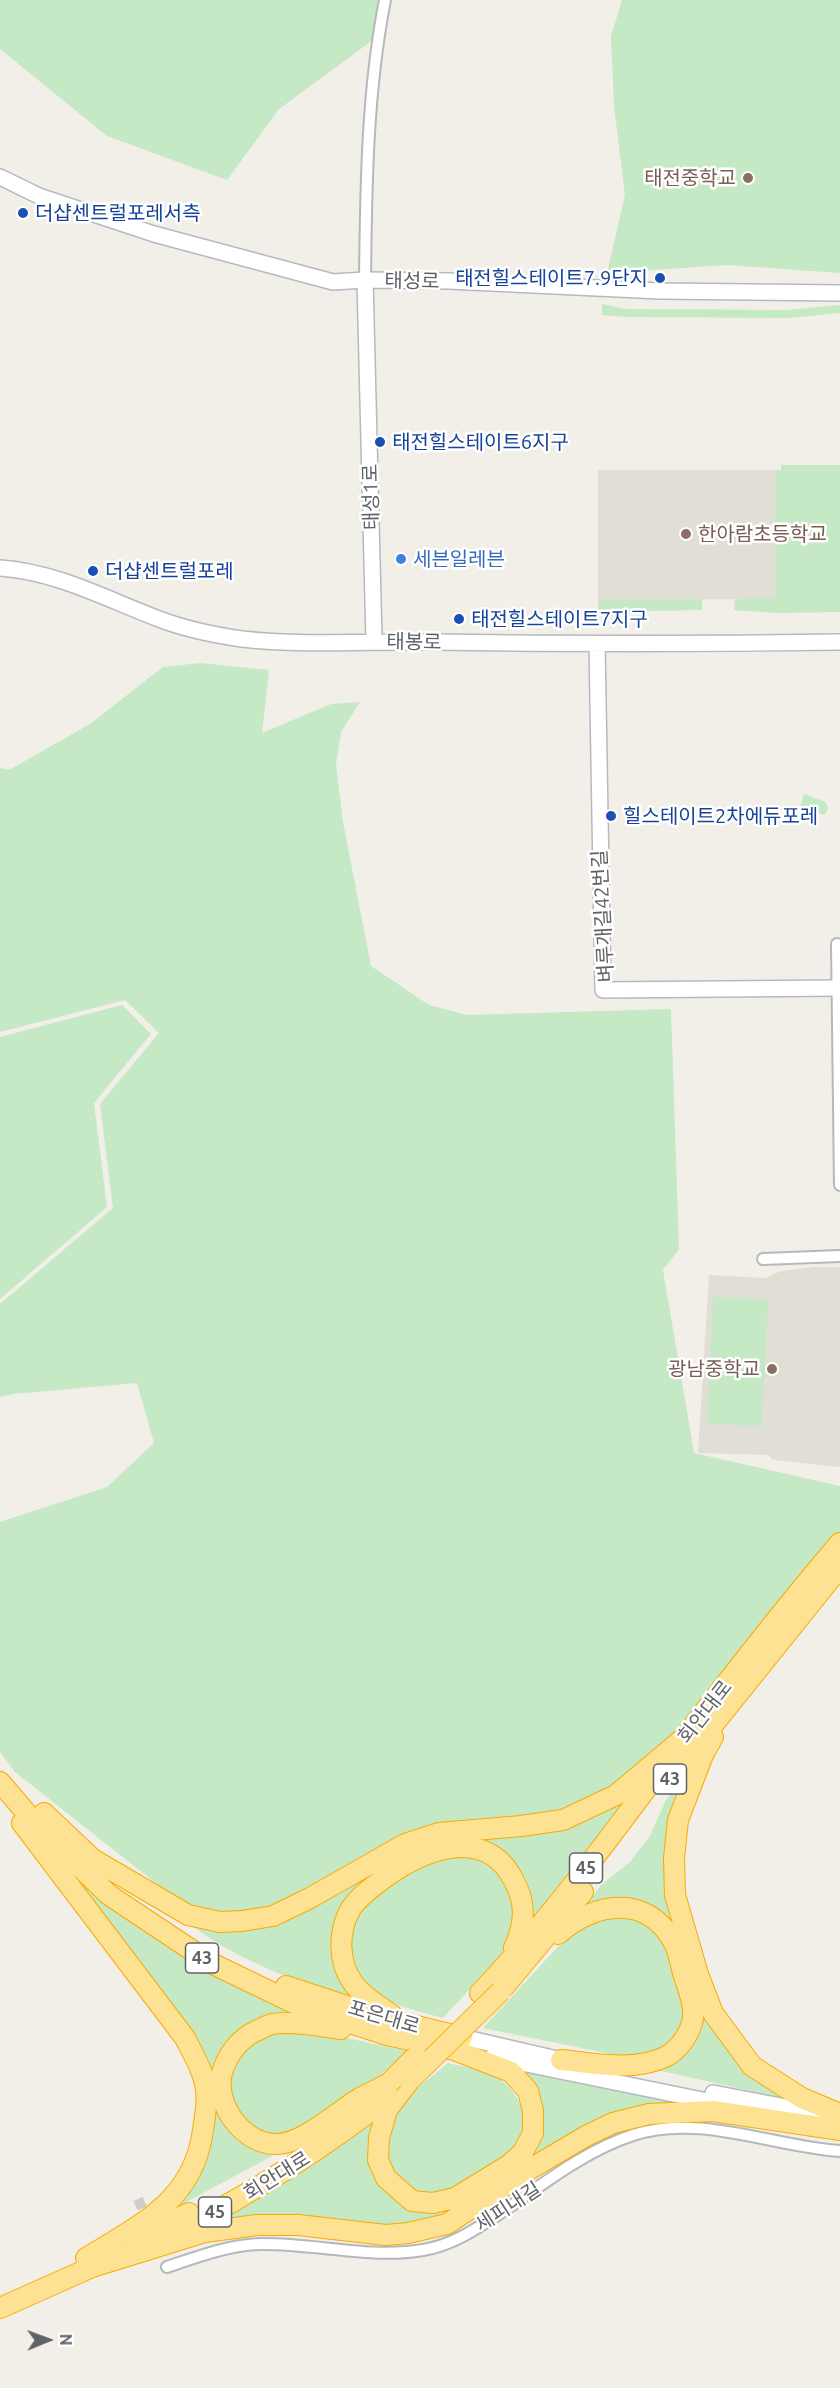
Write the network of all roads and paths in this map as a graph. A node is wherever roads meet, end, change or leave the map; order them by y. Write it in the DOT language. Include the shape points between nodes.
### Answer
graph roads {
  1 [pos="385,0"];
  2 [pos="0,177"];
  3 [pos="365,280"];
  4 [pos="840,293"];
  5 [pos="0,568"];
  6 [pos="374,641"];
  7 [pos="840,642"];
  8 [pos="597,644"];
  9 [pos="837,944"];
  10 [pos="839,988"];
  11 [pos="840,1185"];
  12 [pos="840,1256"];
  13 [pos="763,1259"];
  14 [pos="840,1543"];
  15 [pos="840,1567"];
  16 [pos="730,1705"];
  17 [pos="685,1737"];
  18 [pos="0,1765"];
  19 [pos="0,1782"];
  20 [pos="0,1788"];
  21 [pos="91,1858"];
  22 [pos="527,1962"];
  23 [pos="505,1967"];
  24 [pos="404,2023"];
  25 [pos="387,2035"];
  26 [pos="458,2043"];
  27 [pos="561,2060"];
  28 [pos="409,2081"];
  29 [pos="389,2083"];
  30 [pos="840,2116"];
  31 [pos="840,2129"];
  32 [pos="840,2151"];
  33 [pos="88,2263"];
  34 [pos="167,2267"];
  35 [pos="0,2294"];
  36 [pos="0,2308"];
  1 -- 3 [label="street" via="371,96"];
  2 -- 3 [label="street, 태성로" via="39,196 154,234 333,282"];
  3 -- 4 [label="street, 태성로"];
  3 -- 6 [label="street, 태성1로"];
  5 -- 6 [label="street, 태봉로" via="60,579 160,619 213,634 290,643"];
  6 -- 8 [label="street, 태봉로"];
  7 -- 8 [label="street, 태봉로"];
  8 -- 10 [label="street, 벼루개길42번길" via="603,990"];
  9 -- 10 [label="street"];
  10 -- 11 [label="street"];
  12 -- 13 [label="street"];
  14 -- 17 [label="highway, 회안대로 / 43"];
  15 -- 16 [label="highway, 회안대로 / 43"];
  16 -- 22 [label="highway, 회안대로 / 43"];
  16 -- 30 [label="highway" via="704,1755 678,1820 674,1858 680,1914 713,2013 752,2066 802,2098"];
  17 -- 21 [label="highway" via="616,1795 563,1820 439,1833 405,1844 273,1916 220,1922 188,1916"];
  17 -- 23 [label="highway, 회안대로 / 45"];
  18 -- 21 [label="highway, 포은대로" via="32,1802"];
  19 -- 25 [label="highway, 포은대로 / 43" via="35,1823 109,1895 211,1964 304,2008"];
  20 -- 33 [label="highway" via="32,1838 185,2038 206,2090 199,2152 181,2190"];
  21 -- 24 [label="highway, 포은대로" via="167,1920 214,1951 308,1995"];
  22 -- 27 [label="highway" via="567,1926 593,1911 615,1907 640,1910 660,1923 674,1943 691,1998 693,2018 687,2037 667,2056 651,2063 625,2066"];
  22 -- 28 [label="highway, 회안대로 / 43, bridge"];
  23 -- 24 [label="highway" via="523,1928 523,1908 509,1870 482,1851 460,1846 442,1848 414,1860 370,1888 351,1909 340,1939 353,1984"];
  23 -- 29 [label="highway, 회안대로 / 45, bridge"];
  24 -- 26 [label="highway, 포은대로"];
  25 -- 26 [label="highway, 포은대로 / 43"];
  25 -- 29 [label="highway" via="315,2025 271,2024 247,2035 231,2052 222,2074 223,2098 234,2122 244,2132 257,2140 277,2144 305,2135"];
  26 -- 27 [label="street, 포은대로"];
  26 -- 28 [label="highway" via="511,2072 528,2091 533,2133 523,2152 509,2165 455,2198 433,2203 412,2201 399,2192 386,2178 378,2160 379,2138 387,2110"];
  26 -- 31 [label="street, 포은대로"];
  27 -- 30 [label="street, 포은대로"];
  28 -- 33 [label="highway, 회안대로 / 45" via="337,2138 239,2200 170,2235"];
  29 -- 33 [label="highway, 회안대로 / 45" via="291,2157 222,2198"];
  31 -- 33 [label="highway" via="713,2111 649,2114 613,2123 586,2136 447,2224 386,2235 298,2225 257,2225 205,2232"];
  32 -- 34 [label="street, 세피내길" via="708,2129 651,2131 585,2157 487,2222 442,2245 390,2253 258,2244"];
  33 -- 35 [label="highway, 회안대로 / 45"];
  33 -- 36 [label="highway, 회안대로 / 45"];
}
